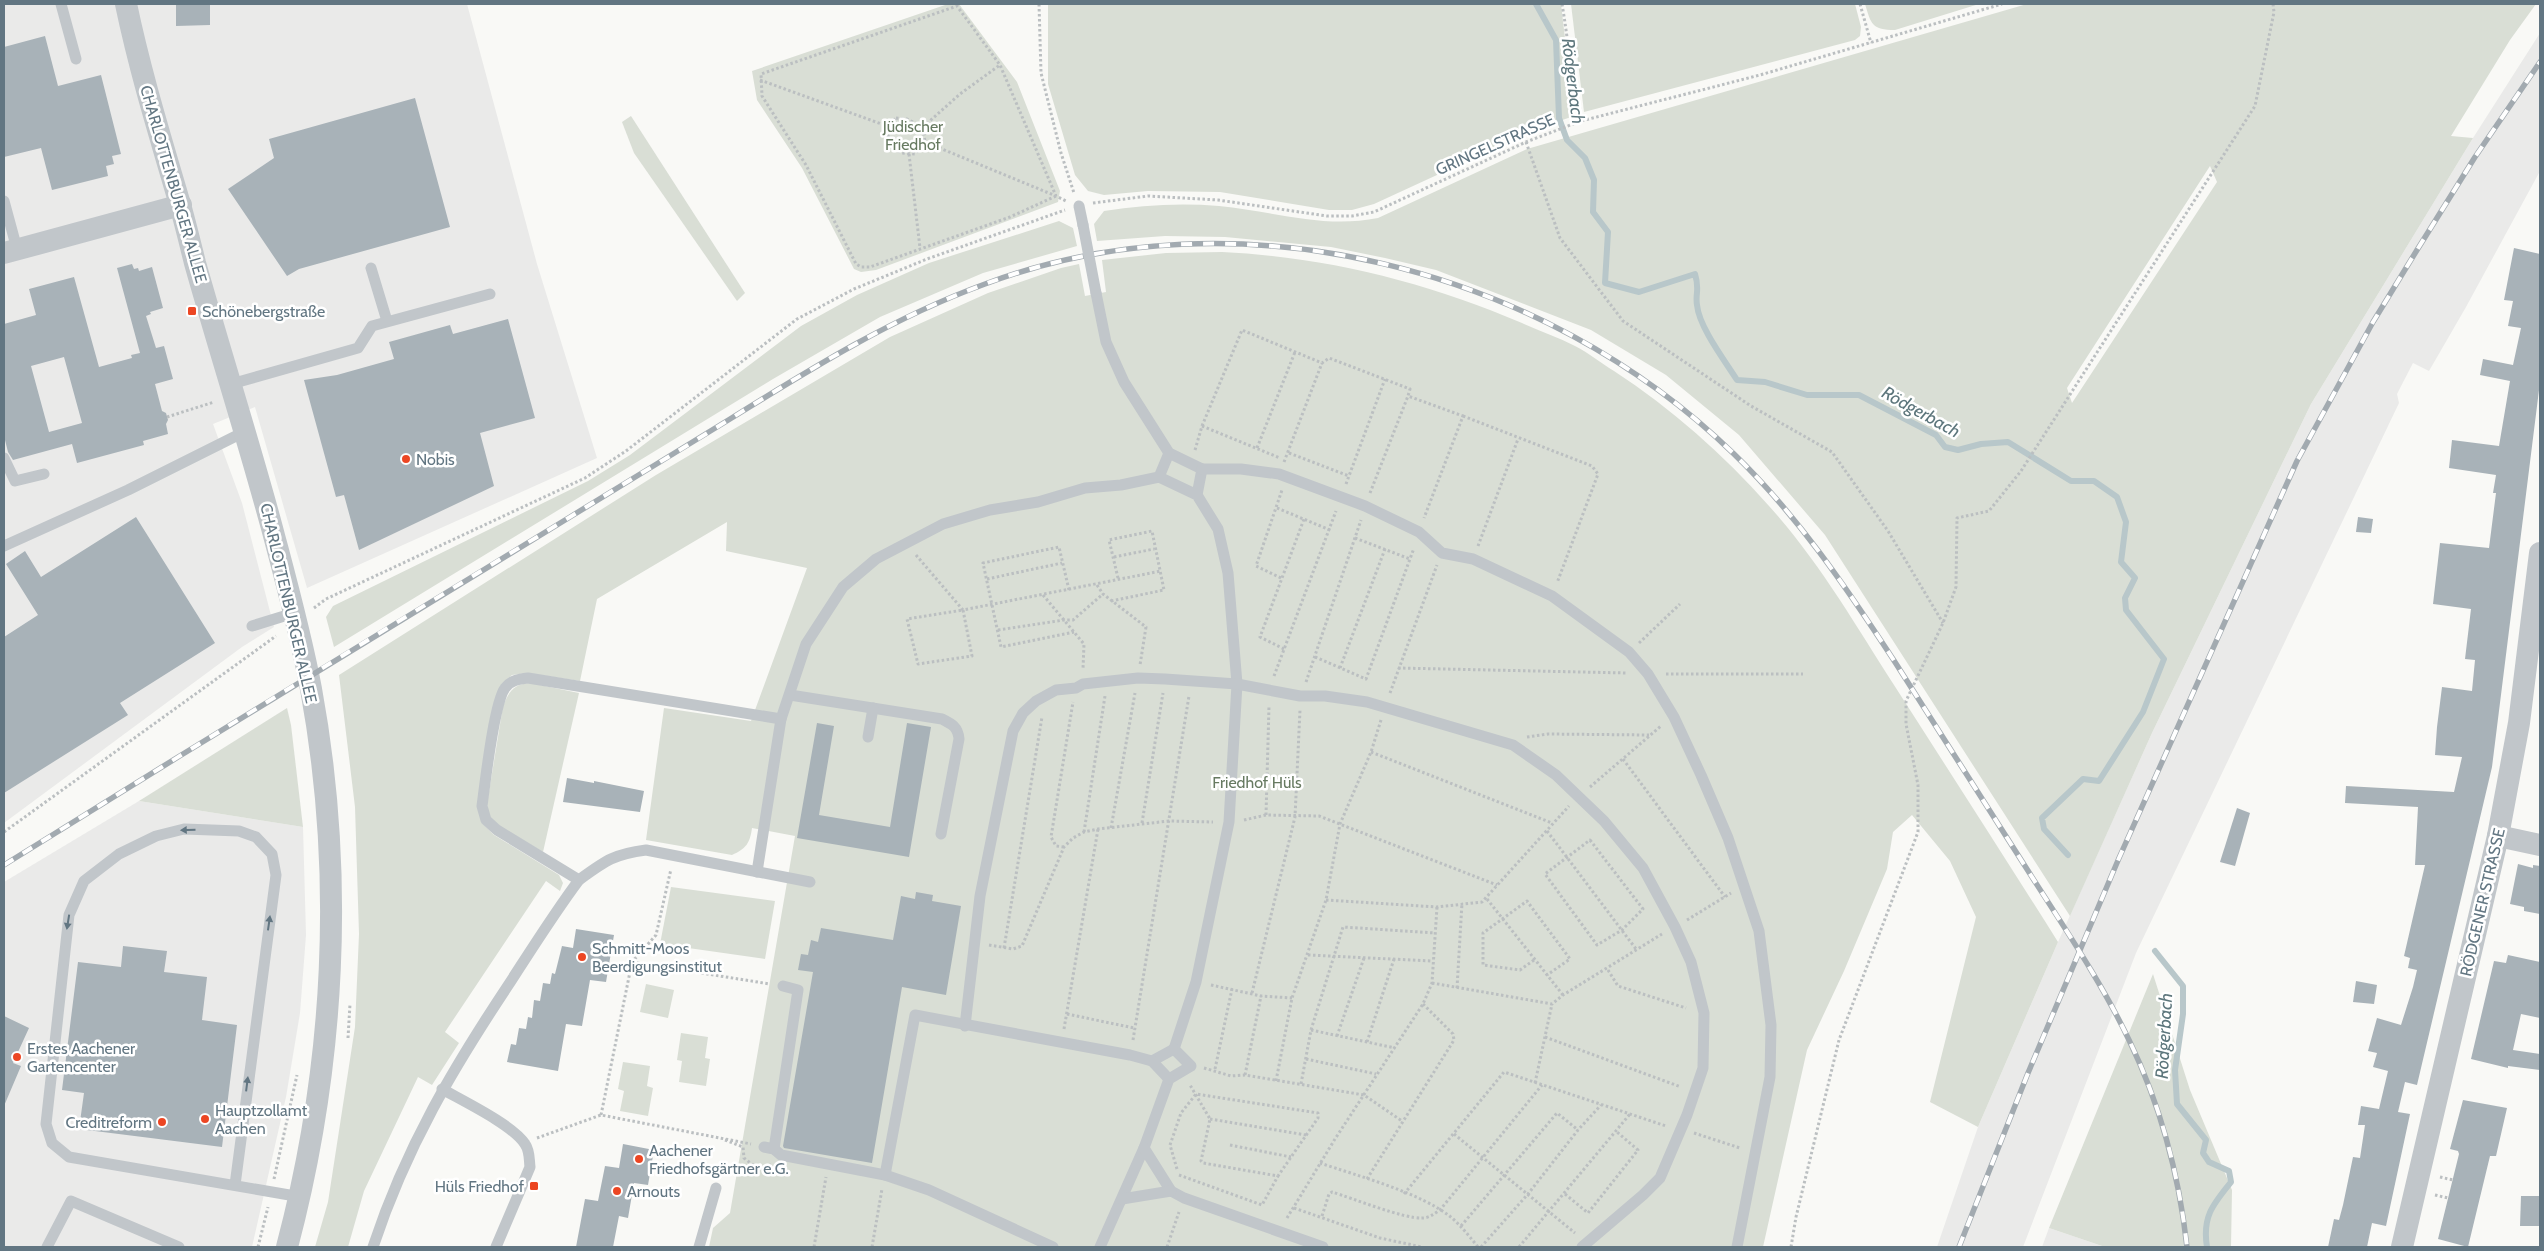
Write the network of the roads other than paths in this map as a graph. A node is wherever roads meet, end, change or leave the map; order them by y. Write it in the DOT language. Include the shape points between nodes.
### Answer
graph roads {
  1 [pos="61,4"];
  2 [pos="126,4"];
  3 [pos="76,59"];
  4 [pos="4,201"];
  5 [pos="181,206"];
  6 [pos="1079,206"];
  7 [pos="10,251"];
  8 [pos="372,268"];
  9 [pos="490,294"];
  10 [pos="387,321"];
  11 [pos="233,390"];
  12 [pos="246,431"];
  13 [pos="1169,453"];
  14 [pos="4,458"];
  15 [pos="1197,466"];
  16 [pos="44,474"];
  17 [pos="1159,477"];
  18 [pos="1197,495"];
  19 [pos="4,546"];
  20 [pos="2540,553"];
  21 [pos="290,622"];
  22 [pos="252,626"];
  23 [pos="1237,684"];
  24 [pos="790,695"];
  25 [pos="873,708"];
  26 [pos="781,720"];
  27 [pos="868,737"];
  28 [pos="941,834"];
  29 [pos="2498,836"];
  30 [pos="2540,845"];
  31 [pos="757,872"];
  32 [pos="579,880"];
  33 [pos="810,882"];
  34 [pos="783,986"];
  35 [pos="965,1026"];
  36 [pos="1174,1049"];
  37 [pos="1152,1061"];
  38 [pos="1169,1079"];
  39 [pos="442,1089"];
  40 [pos="1144,1148"];
  41 [pos="885,1175"];
  42 [pos="235,1185"];
  43 [pos="716,1188"];
  44 [pos="1171,1191"];
  45 [pos="300,1196"];
  46 [pos="1122,1199"];
  47 [pos="1584,1246"];
  48 [pos="47,1247"];
  49 [pos="179,1247"];
  50 [pos="287,1247"];
  51 [pos="373,1247"];
  52 [pos="496,1247"];
  53 [pos="699,1247"];
  54 [pos="1053,1247"];
  55 [pos="1100,1247"];
  56 [pos="1324,1247"];
  57 [pos="1737,1247"];
  58 [pos="2402,1247"];
  1 -- 3 [label="lane"];
  2 -- 5 [label="street, CHARLOTTENBURGER ALLEE"];
  4 -- 7 [label="lane"];
  5 -- 7 [label="street"];
  5 -- 11 [label="street, CHARLOTTENBURGER ALLEE"];
  6 -- 13 [label="lane, bridge" via="1106,342 1124,382"];
  8 -- 10 [label="lane"];
  9 -- 10 [label="lane"];
  10 -- 11 [label="lane" via="372,326 358,348"];
  11 -- 12 [label="street, CHARLOTTENBURGER ALLEE"];
  12 -- 19 [label="lane" via="128,490"];
  12 -- 21 [label="street, CHARLOTTENBURGER ALLEE"];
  13 -- 15 [label="lane"];
  13 -- 17 [label="lane"];
  14 -- 16 [label="lane" via="15,481"];
  15 -- 18 [label="lane"];
  15 -- 57 [label="lane" via="1282,476 1341,497 1420,532 1442,553 1473,559 1552,596 1629,652 1648,674 1674,717 1701,775 1759,931 1770,1026 1770,1077"];
  17 -- 18 [label="lane"];
  17 -- 24 [label="lane" via="1121,486 1084,488 1038,502 990,510 943,524 876,559 843,587 806,644"];
  18 -- 23 [label="lane" via="1218,529 1228,572"];
  20 -- 29 [label="street, RÖDGENER STRASSE" via="2519,723"];
  21 -- 22 [label="lane"];
  21 -- 45 [label="street, CHARLOTTENBURGER ALLEE" via="315,714 327,817 331,936 327,1021 317,1105"];
  23 -- 35 [label="lane" via="1165,678 1107,681 1056,690 1023,712 1013,731 980,896"];
  23 -- 36 [label="lane" via="1229,822 1196,982"];
  23 -- 47 [label="lane" via="1300,696 1367,702 1513,744 1536,759 1579,797 1604,821 1643,868 1691,962 1704,1014 1702,1068 1660,1178"];
  24 -- 25 [label="lane"];
  24 -- 26 [label="lane"];
  25 -- 27 [label="lane"];
  25 -- 28 [label="lane" via="942,719 953,724 958,731"];
  26 -- 31 [label="lane"];
  26 -- 32 [label="lane" via="528,678 515,680 504,689 498,705 482,806 486,820"];
  29 -- 30 [label="street"];
  29 -- 58 [label="street, RÖDGENER STRASSE"];
  31 -- 32 [label="lane" via="646,850 622,853"];
  31 -- 33 [label="lane"];
  32 -- 39 [label="lane"];
  34 -- 41 [label="lane" via="798,990 769,1148 781,1155"];
  35 -- 37 [label="lane"];
  35 -- 41 [label="lane" via="915,1016"];
  36 -- 37 [label="lane"];
  36 -- 38 [label="lane" via="1186,1069"];
  37 -- 38 [label="lane"];
  38 -- 40 [label="lane"];
  39 -- 51 [label="lane" via="388,1202"];
  39 -- 52 [label="lane" via="490,1117 524,1143 529,1152 530,1167"];
  40 -- 44 [label="lane"];
  40 -- 46 [label="lane"];
  41 -- 54 [label="lane" via="929,1190"];
  42 -- 42 [label="lane, one-way" via="276,875 272,854 256,837 239,831 184,829 156,836 119,854 84,881 69,915 46,1124 52,1143 69,1157"];
  42 -- 45 [label="lane"];
  43 -- 53 [label="lane"];
  44 -- 46 [label="lane"];
  44 -- 56 [label="lane"];
  45 -- 50 [label="street, CHARLOTTENBURGER ALLEE"];
  46 -- 55 [label="lane"];
  48 -- 49 [label="lane" via="71,1201"];
}
